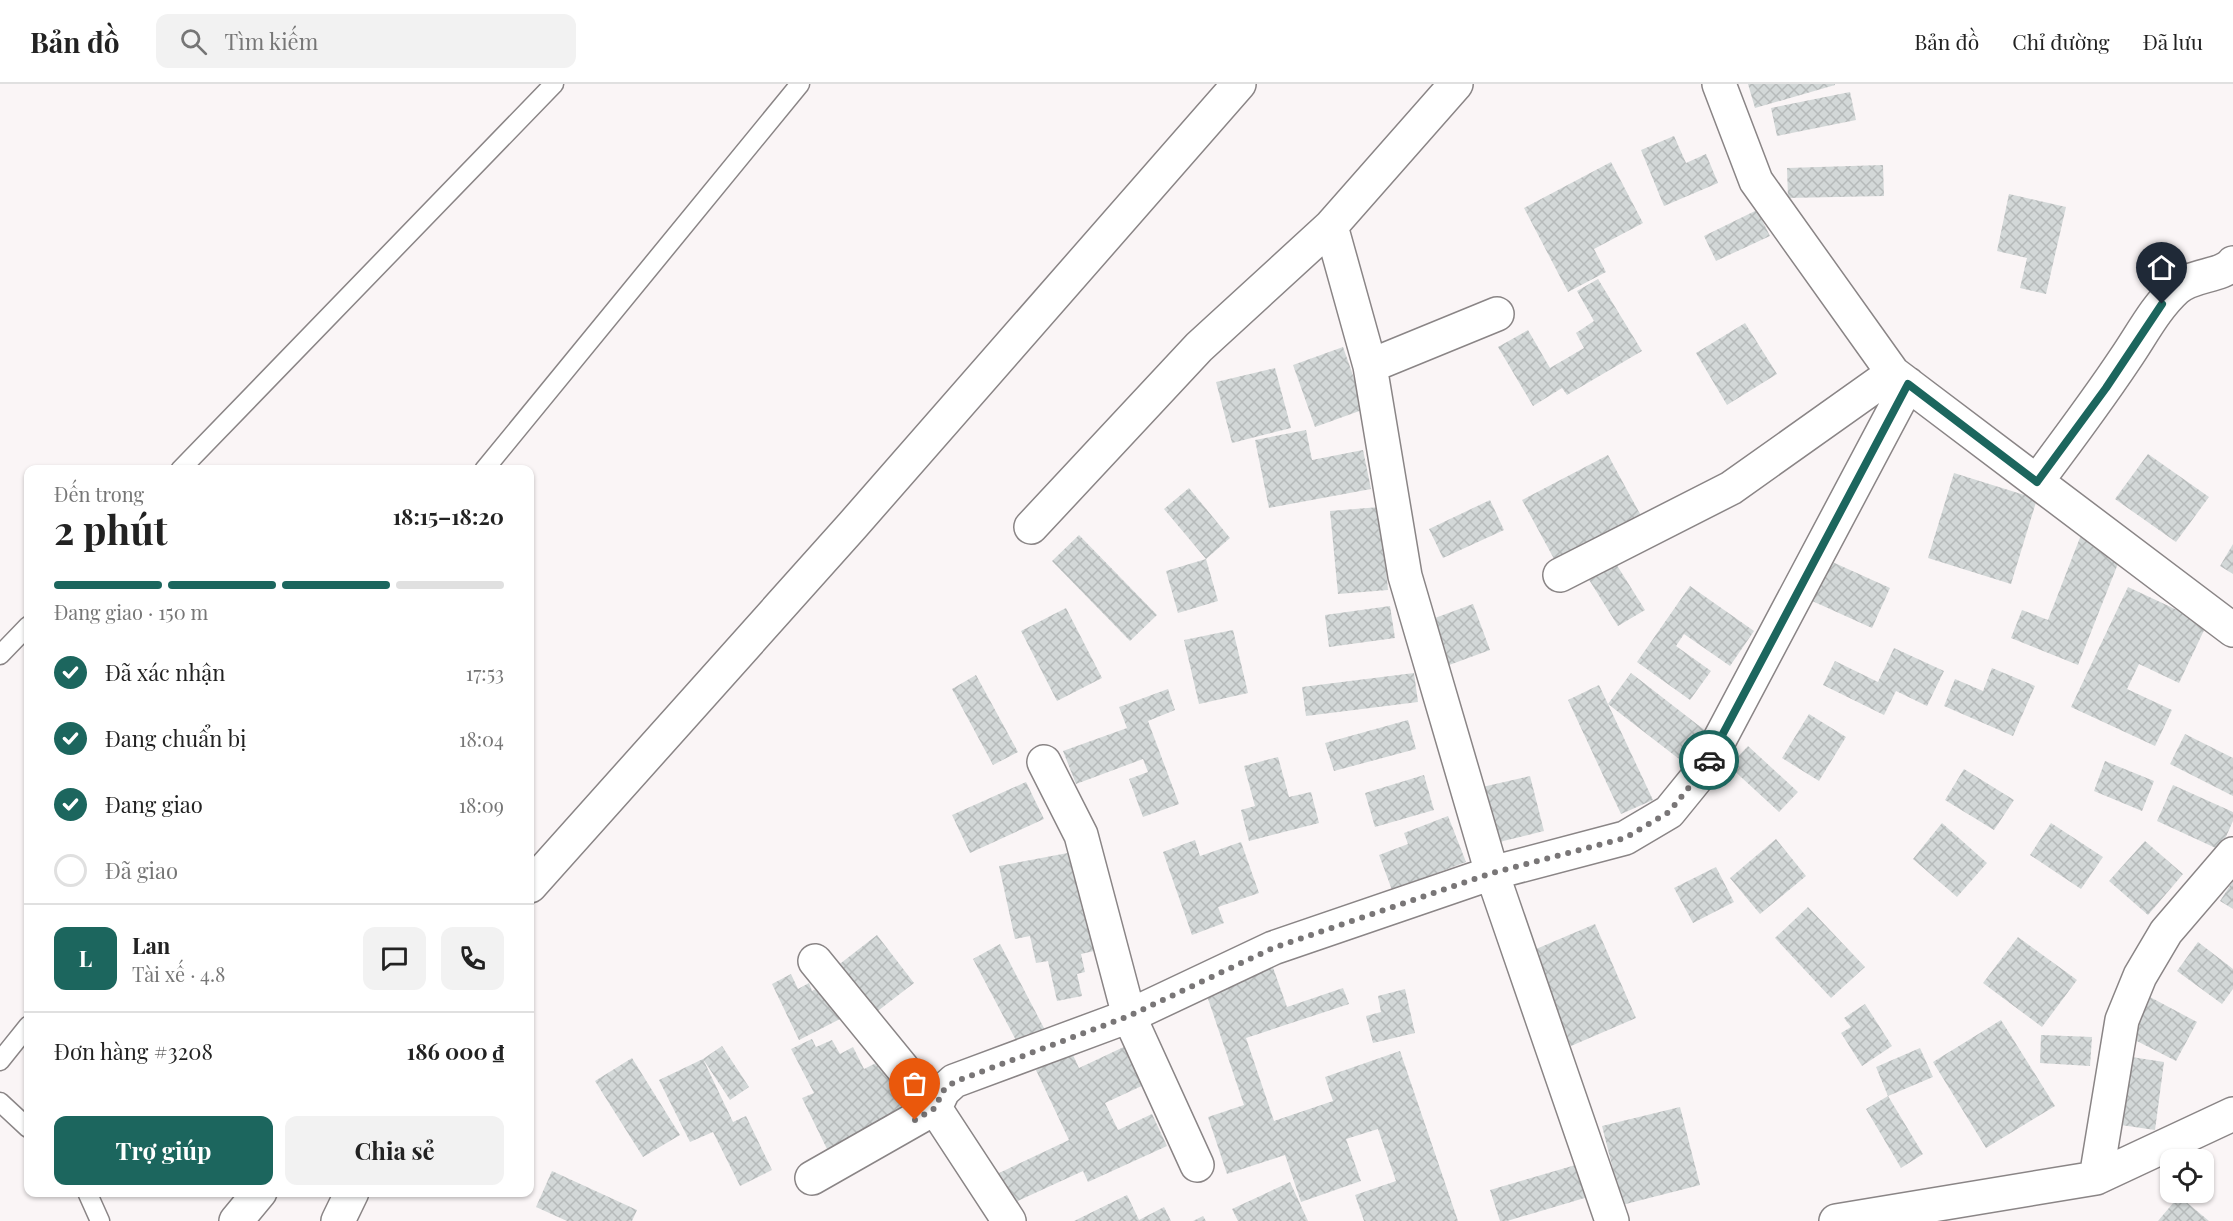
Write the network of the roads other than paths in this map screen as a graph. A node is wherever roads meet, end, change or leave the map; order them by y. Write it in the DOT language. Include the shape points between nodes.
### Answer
graph roads {
  1 [pos="554,84"];
  2 [pos="800,84"];
  3 [pos="1239,84"];
  4 [pos="1456,84"];
  5 [pos="1719,84"];
  6 [pos="1331,226"];
  7 [pos="2231,268"];
  8 [pos="1497,314"];
  9 [pos="1371,366"];
  10 [pos="1901,379"];
  11 [pos="185,465"];
  12 [pos="488,465"];
  13 [pos="2037,482"];
  14 [pos="1031,526"];
  15 [pos="1560,575"];
  16 [pos="24,630"];
  17 [pos="2233,630"];
  18 [pos="0,655"];
  19 [pos="1044,762"];
  20 [pos="2233,854"];
  21 [pos="1492,873"];
  22 [pos="534,882"];
  23 [pos="815,961"];
  24 [pos="1129,1016"];
  25 [pos="24,1031"];
  26 [pos="0,1061"];
  27 [pos="0,1102"];
  28 [pos="935,1108"];
  29 [pos="2233,1114"];
  30 [pos="24,1124"];
  31 [pos="1197,1165"];
  32 [pos="812,1178"];
  33 [pos="2096,1178"];
  34 [pos="89,1197"];
  35 [pos="256,1197"];
  36 [pos="350,1197"];
  37 [pos="100,1221"];
  38 [pos="236,1221"];
  39 [pos="338,1221"];
  40 [pos="1009,1221"];
  41 [pos="1612,1221"];
  42 [pos="1836,1221"];
  1 -- 11 [label="lane"];
  2 -- 12 [label="lane"];
  3 -- 22 [label="street"];
  4 -- 6 [label="street"];
  5 -- 10 [label="street" via="1756,181"];
  6 -- 9 [label="street"];
  6 -- 14 [label="street" via="1199,347"];
  7 -- 13 [label="street" via="2177,287"];
  8 -- 9 [label="street"];
  9 -- 21 [label="street" via="1405,576"];
  10 -- 13 [label="street"];
  10 -- 15 [label="street" via="1731,488"];
  10 -- 21 [label="street" via="1704,769 1669,812 1625,838"];
  13 -- 17 [label="street"];
  16 -- 18 [label="lane"];
  19 -- 24 [label="street" via="1081,835"];
  20 -- 33 [label="street" via="2166,932 2140,976 2122,1020"];
  21 -- 24 [label="street" via="1273,948"];
  21 -- 41 [label="street"];
  23 -- 28 [label="street"];
  24 -- 28 [label="street" via="954,1082 943,1091"];
  24 -- 31 [label="street"];
  25 -- 26 [label="lane"];
  27 -- 30 [label="lane"];
  28 -- 32 [label="street"];
  28 -- 40 [label="street"];
  29 -- 33 [label="street"];
  33 -- 42 [label="street"];
  34 -- 37 [label="lane"];
  35 -- 38 [label="street"];
  36 -- 39 [label="street"];
}
